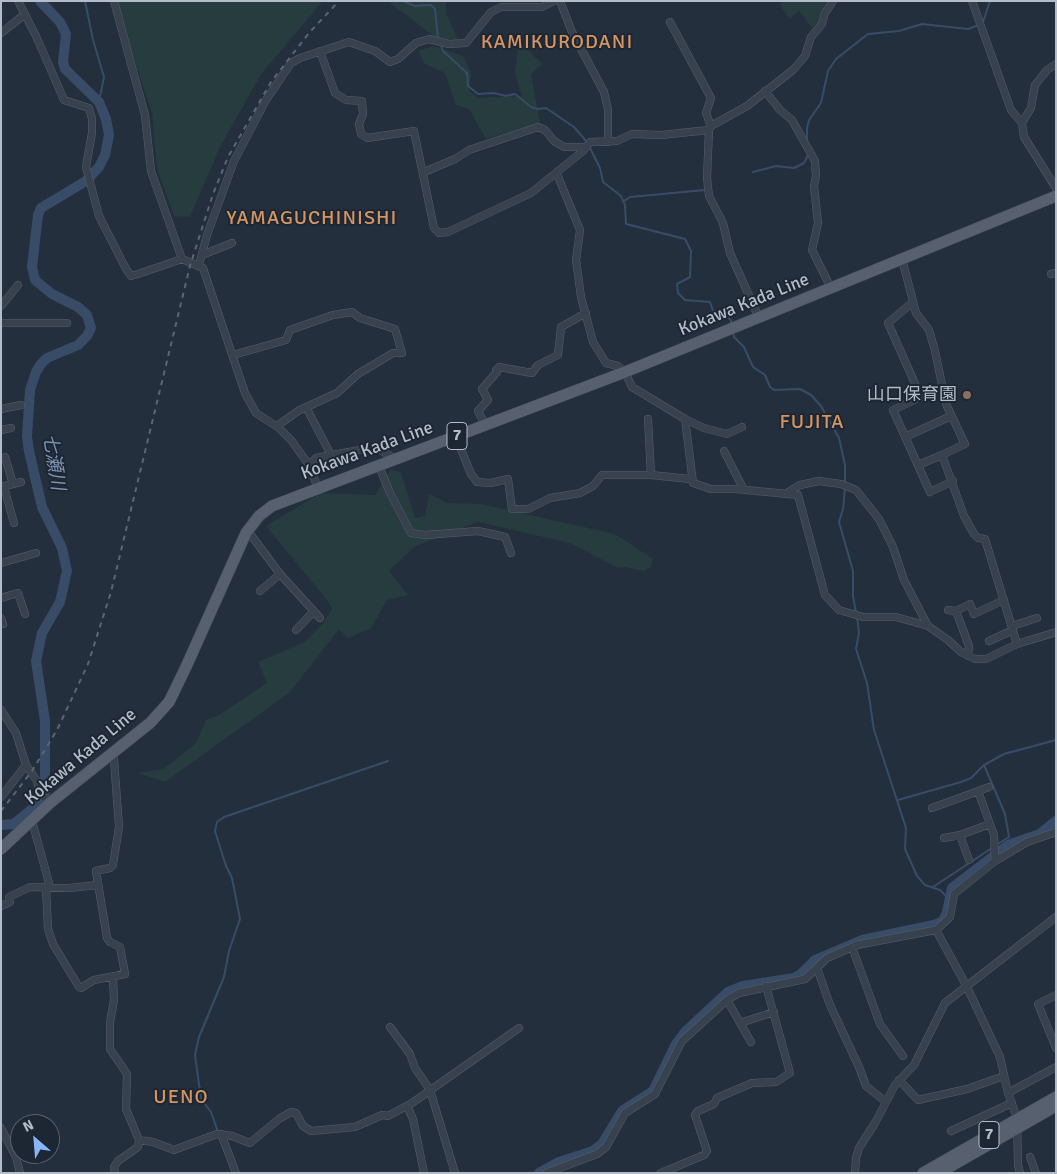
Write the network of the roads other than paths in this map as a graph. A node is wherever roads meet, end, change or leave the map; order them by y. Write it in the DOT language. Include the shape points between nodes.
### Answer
graph roads {
  1 [pos="18,1"];
  2 [pos="114,1"];
  3 [pos="554,1"];
  4 [pos="560,1"];
  5 [pos="833,1"];
  6 [pos="972,1"];
  7 [pos="24,14"];
  8 [pos="670,22"];
  9 [pos="1,33"];
  10 [pos="320,51"];
  11 [pos="1056,64"];
  12 [pos="765,90"];
  13 [pos="1022,123"];
  14 [pos="710,128"];
  15 [pos="608,142"];
  16 [pos="586,147"];
  17 [pos="424,172"];
  18 [pos="557,174"];
  19 [pos="1056,188"];
  20 [pos="1056,196"];
  21 [pos="232,243"];
  22 [pos="202,255"];
  23 [pos="182,259"];
  24 [pos="902,259"];
  25 [pos="199,265"];
  26 [pos="18,285"];
  27 [pos="831,288"];
  28 [pos="913,302"];
  29 [pos="1,306"];
  30 [pos="586,313"];
  31 [pos="758,318"];
  32 [pos="1,323"];
  33 [pos="67,323"];
  34 [pos="233,355"];
  35 [pos="624,372"];
  36 [pos="942,387"];
  37 [pos="921,397"];
  38 [pos="21,405"];
  39 [pos="306,407"];
  40 [pos="1,409"];
  41 [pos="951,416"];
  42 [pos="648,419"];
  43 [pos="685,419"];
  44 [pos="277,426"];
  45 [pos="486,426"];
  46 [pos="742,427"];
  47 [pos="11,428"];
  48 [pos="1,430"];
  49 [pos="456,437"];
  50 [pos="905,437"];
  51 [pos="724,451"];
  52 [pos="331,455"];
  53 [pos="942,455"];
  54 [pos="5,457"];
  55 [pos="394,460"];
  56 [pos="309,465"];
  57 [pos="918,465"];
  58 [pos="379,466"];
  59 [pos="651,475"];
  60 [pos="690,479"];
  61 [pos="953,481"];
  62 [pos="21,482"];
  63 [pos="13,484"];
  64 [pos="2,487"];
  65 [pos="318,488"];
  66 [pos="744,490"];
  67 [pos="788,494"];
  68 [pos="14,523"];
  69 [pos="248,531"];
  70 [pos="36,553"];
  71 [pos="511,553"];
  72 [pos="1,563"];
  73 [pos="280,574"];
  74 [pos="260,591"];
  75 [pos="1,598"];
  76 [pos="1004,600"];
  77 [pos="314,611"];
  78 [pos="25,614"];
  79 [pos="320,618"];
  80 [pos="1037,618"];
  81 [pos="928,626"];
  82 [pos="1012,628"];
  83 [pos="296,630"];
  84 [pos="1056,632"];
  85 [pos="988,641"];
  86 [pos="1018,644"];
  87 [pos="968,656"];
  88 [pos="2,714"];
  89 [pos="111,755"];
  90 [pos="26,765"];
  91 [pos="989,787"];
  92 [pos="978,791"];
  93 [pos="1,797"];
  94 [pos="51,802"];
  95 [pos="932,808"];
  96 [pos="32,821"];
  97 [pos="990,824"];
  98 [pos="1056,832"];
  99 [pos="960,835"];
  100 [pos="944,838"];
  101 [pos="1,849"];
  102 [pos="969,860"];
  103 [pos="995,861"];
  104 [pos="98,885"];
  105 [pos="46,888"];
  106 [pos="1,906"];
  107 [pos="1056,917"];
  108 [pos="936,930"];
  109 [pos="852,947"];
  110 [pos="817,968"];
  111 [pos="113,977"];
  112 [pos="966,985"];
  113 [pos="766,986"];
  114 [pos="1056,995"];
  115 [pos="727,1000"];
  116 [pos="774,1012"];
  117 [pos="740,1023"];
  118 [pos="390,1027"];
  119 [pos="519,1028"];
  120 [pos="751,1042"];
  121 [pos="1056,1048"];
  122 [pos="903,1056"];
  123 [pos="1056,1067"];
  124 [pos="1004,1076"];
  125 [pos="899,1080"];
  126 [pos="430,1090"];
  127 [pos="1008,1093"];
  128 [pos="1056,1097"];
  129 [pos="886,1102"];
  130 [pos="1012,1103"];
  131 [pos="407,1106"];
  132 [pos="1056,1106"];
  133 [pos="1018,1123"];
  134 [pos="1,1128"];
  135 [pos="951,1131"];
  136 [pos="219,1134"];
  137 [pos="139,1140"];
  138 [pos="1030,1157"];
  139 [pos="20,1173"];
  140 [pos="115,1173"];
  141 [pos="236,1173"];
  142 [pos="424,1173"];
  143 [pos="455,1173"];
  144 [pos="546,1173"];
  145 [pos="661,1173"];
  146 [pos="856,1173"];
  147 [pos="923,1173"];
  148 [pos="939,1173"];
  149 [pos="1020,1173"];
  150 [pos="1036,1173"];
  1 -- 7 [label="street"];
  2 -- 23 [label="street" via="145,115 151,171"];
  3 -- 10 [label="street" via="542,7 501,7 492,12 466,42 449,44 430,38 416,43 390,62 375,51 349,42"];
  4 -- 15 [label="street" via="572,32 604,92 608,109"];
  5 -- 12 [label="street" via="822,24 811,37 805,56 793,70"];
  6 -- 13 [label="street" via="1011,110"];
  7 -- 9 [label="street"];
  7 -- 23 [label="street" via="64,100 89,108 92,133 86,167 99,216 131,276"];
  8 -- 14 [label="street" via="711,98 706,114"];
  10 -- 17 [label="street" via="335,93 346,100 362,101 361,134 367,138 414,131"];
  10 -- 22 [label="street" via="291,63 266,100 234,161"];
  11 -- 13 [label="street" via="1035,85 1031,108"];
  12 -- 14 [label="street" via="747,106"];
  12 -- 27 [label="street" via="792,120 815,162 818,223 812,250"];
  13 -- 19 [label="street" via="1024,137"];
  14 -- 15 [label="street" via="661,135 632,134"];
  14 -- 31 [label="street" via="709,196 723,223 730,253"];
  15 -- 16 [label="street" via="590,142"];
  16 -- 17 [label="street" via="564,147 538,127 469,150"];
  16 -- 18 [label="street"];
  17 -- 18 [label="street" via="434,228 439,233 493,212 531,193"];
  18 -- 30 [label="street" via="580,230 576,260"];
  20 -- 24 [label="main road, Kokawa Kada Line / 7"];
  21 -- 22 [label="street"];
  22 -- 25 [label="street"];
  23 -- 25 [label="street"];
  24 -- 27 [label="main road, Kokawa Kada Line / 7"];
  24 -- 28 [label="street"];
  25 -- 34 [label="street" via="203,268"];
  26 -- 29 [label="street"];
  27 -- 31 [label="main road, Kokawa Kada Line / 7"];
  28 -- 36 [label="street" via="916,313 929,330"];
  28 -- 37 [label="street" via="888,323"];
  30 -- 35 [label="street" via="599,354 606,363 618,366"];
  30 -- 45 [label="street" via="561,327 558,355 538,365 532,373 499,367 496,370 482,388 488,400 478,411"];
  31 -- 35 [label="main road, Kokawa Kada Line / 7"];
  32 -- 33 [label="street"];
  34 -- 39 [label="street" via="286,340 290,330 333,315 352,312 360,318 395,329 402,353 393,353 358,374 337,393"];
  34 -- 44 [label="street" via="245,393 256,413"];
  35 -- 43 [label="street" via="632,388"];
  35 -- 45 [label="main road, Kokawa Kada Line / 7"];
  36 -- 37 [label="street"];
  36 -- 41 [label="street"];
  37 -- 50 [label="street" via="893,410"];
  38 -- 40 [label="street"];
  39 -- 44 [label="street"];
  39 -- 52 [label="street"];
  41 -- 50 [label="street"];
  41 -- 53 [label="street" via="965,444"];
  42 -- 59 [label="street"];
  43 -- 46 [label="street" via="727,434"];
  43 -- 60 [label="street"];
  44 -- 56 [label="street"];
  45 -- 49 [label="main road, Kokawa Kada Line / 7"];
  47 -- 48 [label="street"];
  49 -- 55 [label="main road, Kokawa Kada Line / 7"];
  49 -- 59 [label="street" via="477,482 508,479 512,510 528,509 550,498 580,493 593,486 602,475"];
  50 -- 57 [label="street"];
  51 -- 66 [label="street"];
  52 -- 55 [label="street" via="376,447"];
  52 -- 56 [label="street" via="316,458"];
  53 -- 57 [label="street"];
  53 -- 61 [label="street"];
  54 -- 63 [label="street"];
  55 -- 58 [label="main road, Kokawa Kada Line / 7"];
  56 -- 65 [label="street"];
  57 -- 61 [label="street" via="930,492"];
  58 -- 65 [label="main road, Kokawa Kada Line / 7"];
  58 -- 71 [label="street" via="411,533 478,531 505,537"];
  59 -- 60 [label="street"];
  60 -- 66 [label="street" via="696,486"];
  61 -- 76 [label="street" via="964,516 974,534 985,539"];
  62 -- 63 [label="street"];
  63 -- 64 [label="street"];
  64 -- 68 [label="street"];
  65 -- 69 [label="main road, Kokawa Kada Line / 7" via="272,506"];
  66 -- 67 [label="street"];
  67 -- 81 [label="street" via="798,495 824,595 832,605 863,617 896,617"];
  67 -- 81 [label="street" via="800,485 819,481 856,490 879,519 904,580"];
  69 -- 73 [label="street"];
  69 -- 89 [label="main road, Kokawa Kada Line / 7" via="168,702 150,723"];
  70 -- 72 [label="street"];
  73 -- 74 [label="street"];
  73 -- 77 [label="street"];
  75 -- 78 [label="street" via="18,593"];
  76 -- 82 [label="street"];
  76 -- 87 [label="street" via="974,614 970,604 952,610 969,646"];
  77 -- 79 [label="street"];
  77 -- 83 [label="street"];
  80 -- 82 [label="street"];
  81 -- 87 [label="street"];
  82 -- 85 [label="street"];
  82 -- 86 [label="street"];
  84 -- 86 [label="street"];
  86 -- 87 [label="street" via="986,660"];
  88 -- 90 [label="street" via="16,733"];
  89 -- 94 [label="main road, Kokawa Kada Line / 7"];
  89 -- 104 [label="street" via="114,759 119,827 113,865 96,872"];
  90 -- 93 [label="street"];
  90 -- 94 [label="street" via="37,781 40,795"];
  91 -- 92 [label="street"];
  92 -- 95 [label="street"];
  92 -- 97 [label="street"];
  94 -- 96 [label="main road, Kokawa Kada Line / 7"];
  96 -- 101 [label="main road, Kokawa Kada Line / 7"];
  96 -- 105 [label="street" via="49,883"];
  97 -- 99 [label="street"];
  97 -- 103 [label="street" via="995,842"];
  98 -- 103 [label="street" via="1027,842"];
  99 -- 100 [label="street"];
  99 -- 102 [label="street"];
  103 -- 108 [label="street" via="954,894 950,917"];
  104 -- 105 [label="street"];
  104 -- 111 [label="street" via="108,941 121,949 125,974"];
  105 -- 106 [label="street" via="30,887 9,897 10,902"];
  105 -- 111 [label="street" via="48,929 78,987"];
  107 -- 112 [label="street"];
  108 -- 109 [label="street"];
  108 -- 112 [label="street"];
  109 -- 110 [label="street" via="827,958"];
  109 -- 122 [label="street" via="880,1024"];
  110 -- 113 [label="street" via="805,979"];
  110 -- 129 [label="street" via="866,1086"];
  111 -- 137 [label="street" via="110,1049 128,1074 126,1109"];
  112 -- 124 [label="street" via="1000,1057"];
  112 -- 125 [label="street" via="945,1003 914,1065"];
  113 -- 115 [label="street" via="739,993"];
  113 -- 116 [label="street"];
  114 -- 121 [label="street" via="1038,1004"];
  115 -- 117 [label="street"];
  115 -- 144 [label="street" via="682,1041 655,1094 625,1113 606,1147 597,1154"];
  116 -- 117 [label="street"];
  116 -- 145 [label="street" via="789,1076 776,1082 752,1082 698,1111 695,1115 707,1151"];
  117 -- 120 [label="street"];
  118 -- 126 [label="street" via="406,1047"];
  119 -- 126 [label="street"];
  123 -- 127 [label="street"];
  124 -- 125 [label="street" via="967,1089 918,1100"];
  124 -- 127 [label="street"];
  125 -- 129 [label="street"];
  126 -- 131 [label="street"];
  126 -- 143 [label="street"];
  127 -- 130 [label="street"];
  128 -- 133 [label="main road, 7"];
  129 -- 146 [label="street" via="859,1148"];
  130 -- 133 [label="street"];
  130 -- 135 [label="street"];
  131 -- 136 [label="street" via="355,1127 317,1132 307,1129 296,1113 291,1112 250,1143"];
  131 -- 142 [label="street" via="413,1119"];
  132 -- 133 [label="main road, 7"];
  133 -- 147 [label="main road, 7"];
  133 -- 148 [label="main road, 7"];
  133 -- 149 [label="street"];
  134 -- 139 [label="street" via="16,1157"];
  136 -- 137 [label="street" via="174,1150"];
  136 -- 141 [label="street"];
  137 -- 140 [label="street" via="138,1147 118,1160"];
  138 -- 150 [label="street"];
}
